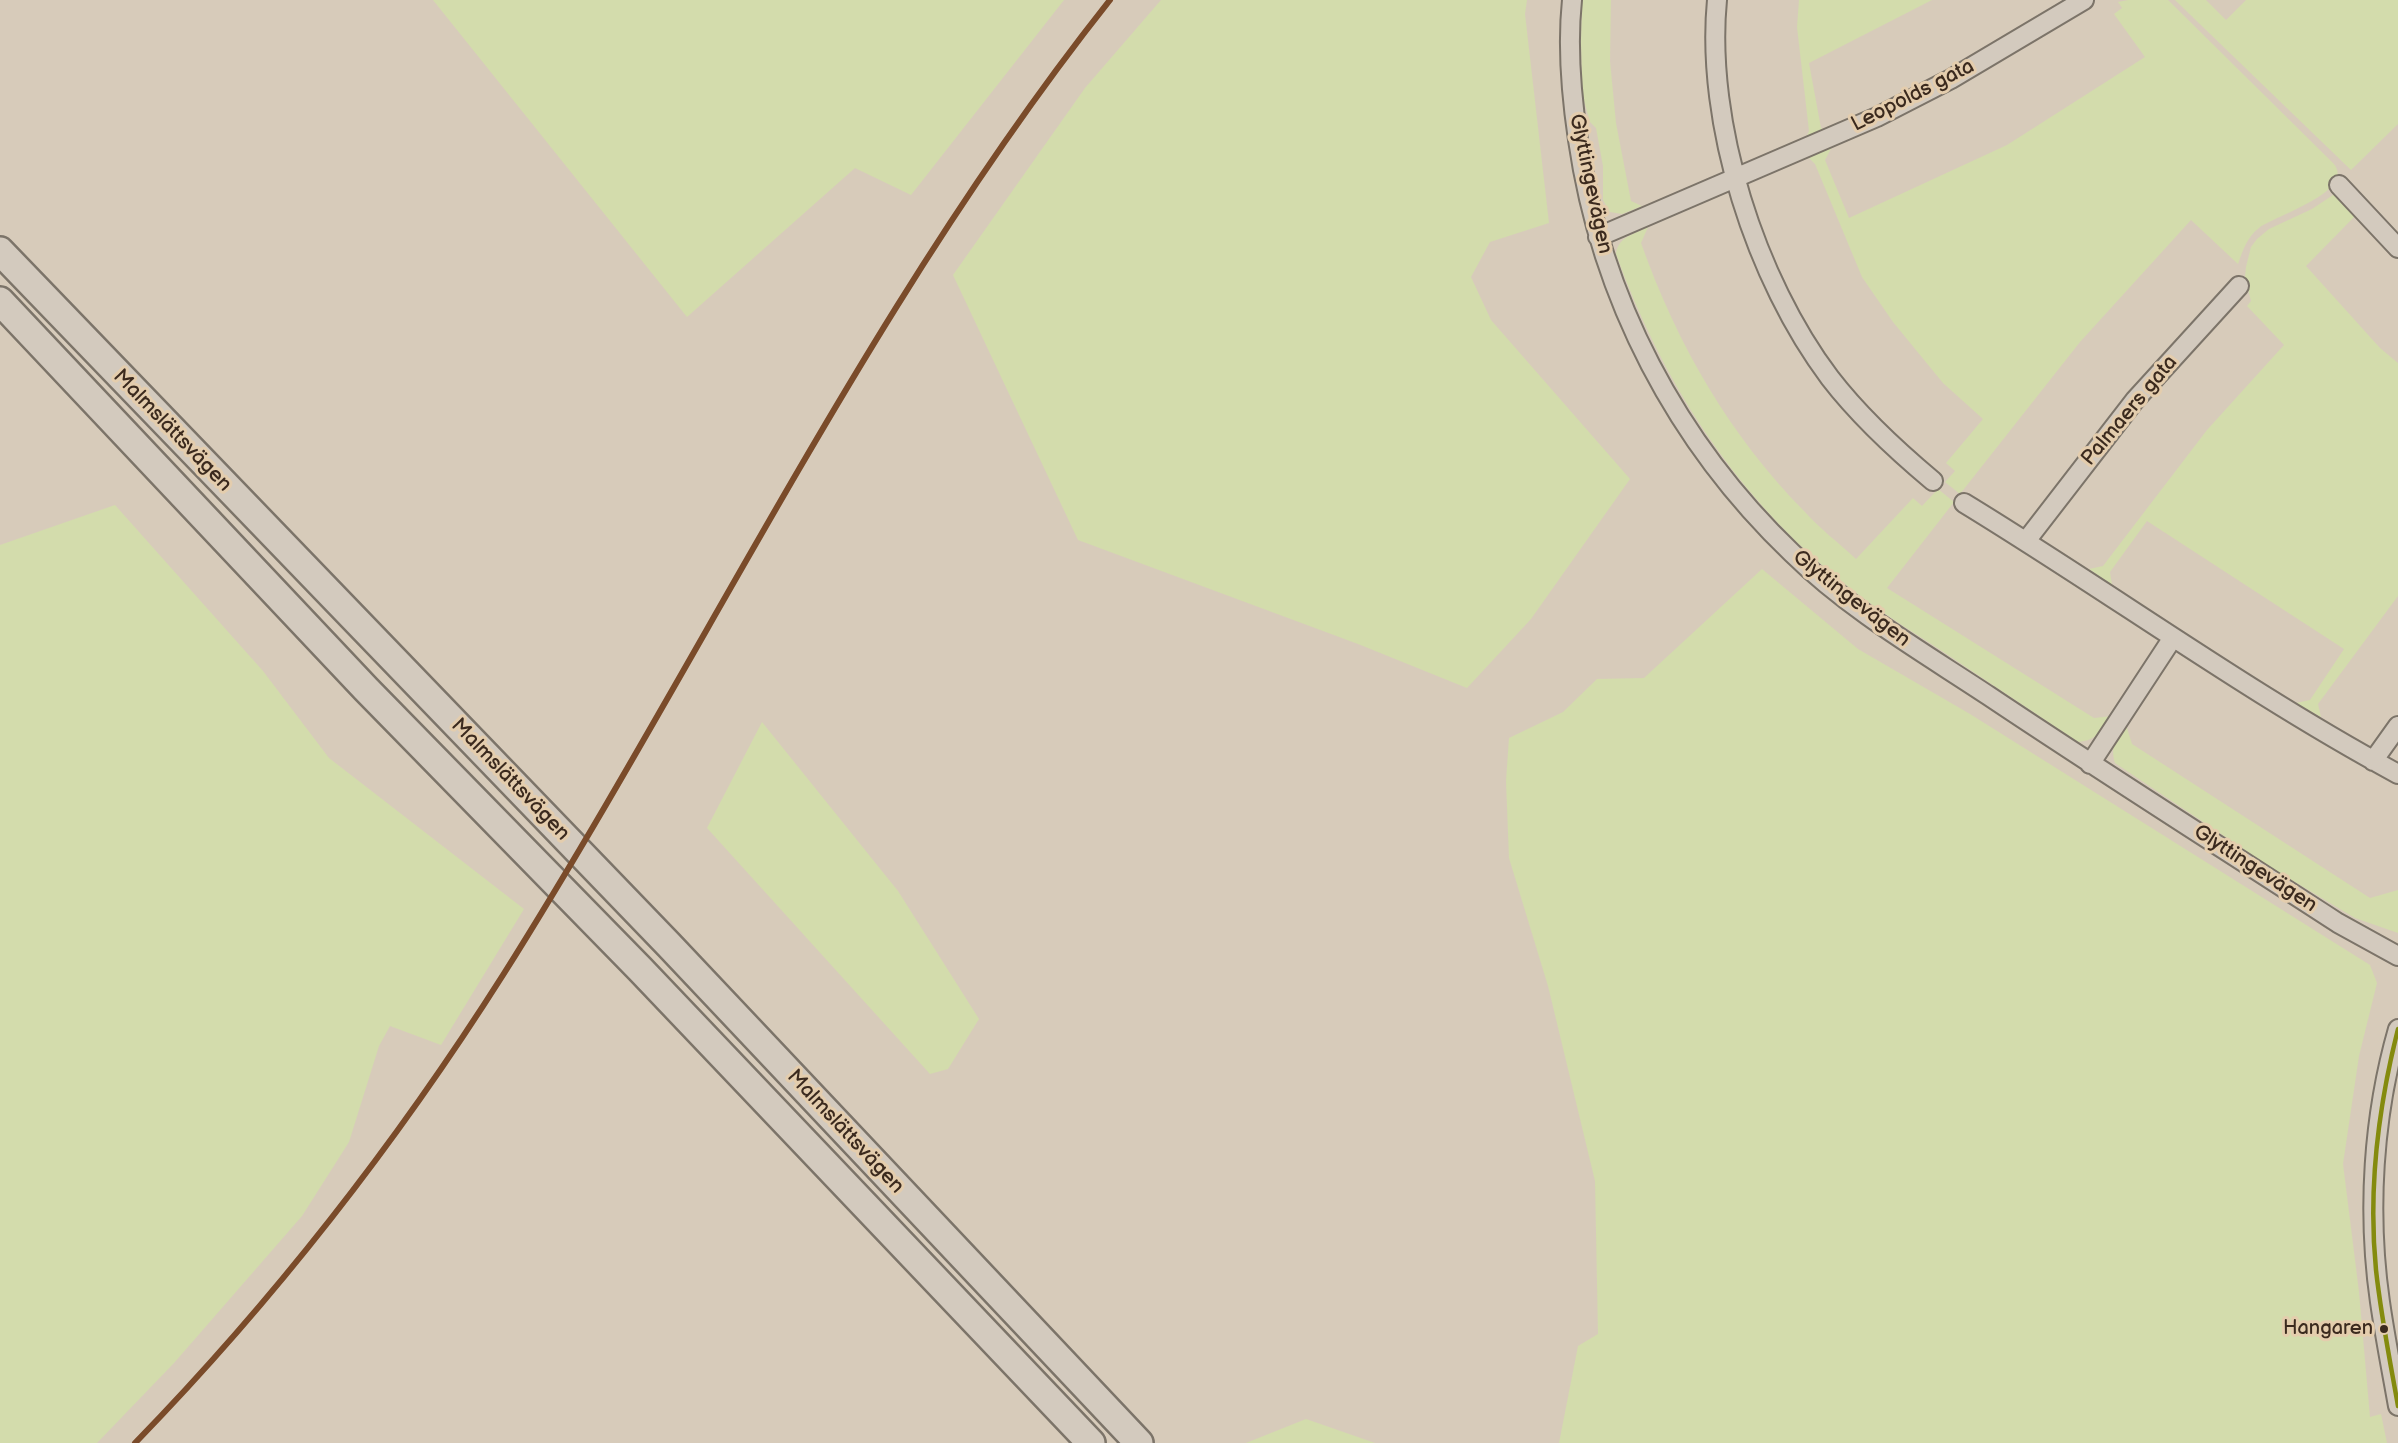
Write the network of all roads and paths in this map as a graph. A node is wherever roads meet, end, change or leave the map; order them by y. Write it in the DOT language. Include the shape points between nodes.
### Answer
graph roads {
  1 [pos="1572,0"];
  2 [pos="1717,0"];
  3 [pos="2084,0"];
  4 [pos="1735,179"];
  5 [pos="2339,185"];
  6 [pos="1598,237"];
  7 [pos="2398,248"];
  8 [pos="0,251"];
  9 [pos="2239,286"];
  10 [pos="0,302"];
  11 [pos="1933,482"];
  12 [pos="1964,503"];
  13 [pos="2026,541"];
  14 [pos="2172,639"];
  15 [pos="2398,726"];
  16 [pos="2373,760"];
  17 [pos="2090,764"];
  18 [pos="2398,774"];
  19 [pos="2398,956"];
  20 [pos="2398,1029"];
  21 [pos="2398,1406"];
  22 [pos="1091,1443"];
  23 [pos="1139,1443"];
  1 -- 6 [label="street, Glyttingevägen" via="1569,62 1574,113"];
  2 -- 4 [label="street" via="1720,92"];
  3 -- 4 [label="street, Leopolds gata" via="1951,79 1877,117"];
  4 -- 6 [label="street, Leopolds gata"];
  4 -- 11 [label="street" via="1760,251 1798,332 1863,417"];
  5 -- 7 [label="street"];
  6 -- 17 [label="street, Glyttingevägen" via="1626,314 1674,410 1726,484 1757,519 1832,589"];
  8 -- 23 [label="highway, Malmslättsvägen" via="669,945"];
  9 -- 13 [label="street, Palmaers gata" via="2135,400"];
  10 -- 22 [label="highway, Malmslättsvägen"];
  12 -- 13 [label="street"];
  13 -- 14 [label="street"];
  14 -- 16 [label="street"];
  14 -- 17 [label="street"];
  15 -- 16 [label="street"];
  16 -- 18 [label="street"];
  17 -- 19 [label="street, Glyttingevägen"];
  20 -- 21 [label="street" via="2381,1105 2374,1203 2380,1300"];
}
